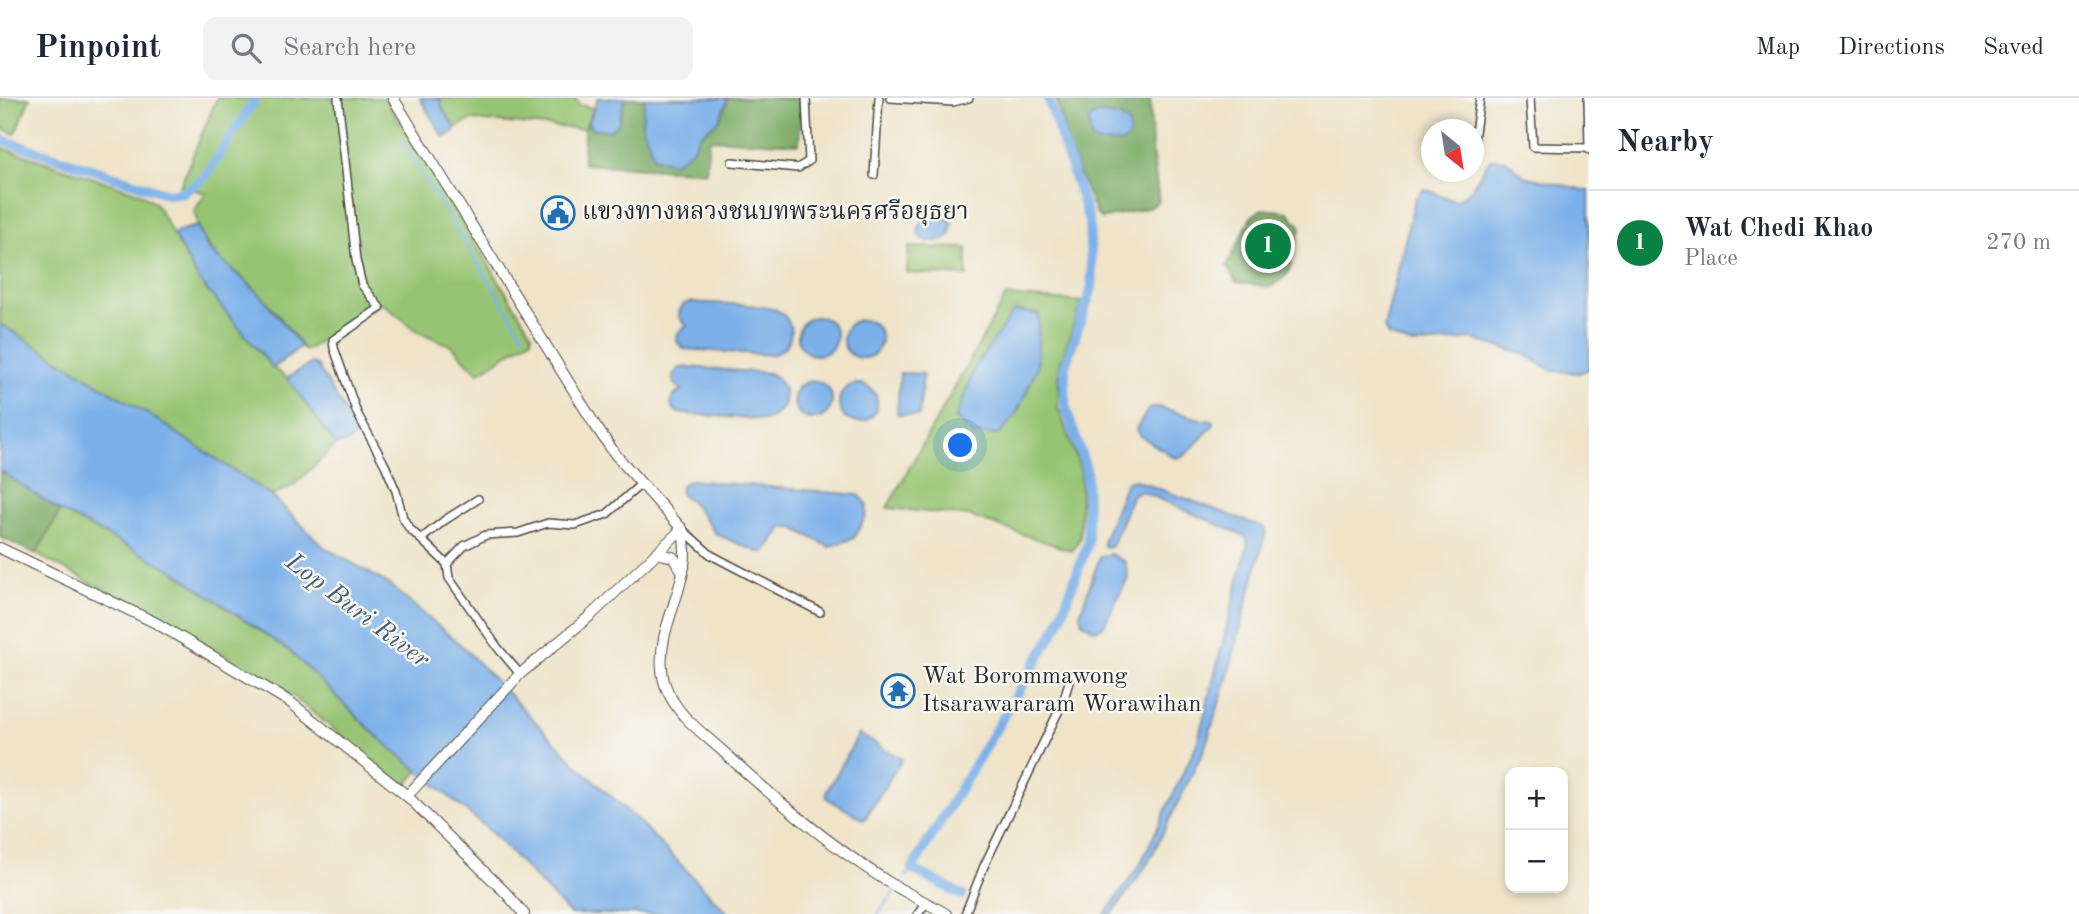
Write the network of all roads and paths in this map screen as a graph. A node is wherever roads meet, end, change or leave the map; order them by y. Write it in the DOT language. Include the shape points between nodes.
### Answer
graph roads {
  1 [pos="338,98"];
  2 [pos="393,98"];
  3 [pos="806,98"];
  4 [pos="879,98"];
  5 [pos="890,98"];
  6 [pos="969,98"];
  7 [pos="1480,98"];
  8 [pos="1530,98"];
  9 [pos="1588,98"];
  10 [pos="1477,119"];
  11 [pos="1589,149"];
  12 [pos="732,163"];
  13 [pos="874,175"];
  14 [pos="641,484"];
  15 [pos="478,499"];
  16 [pos="682,529"];
  17 [pos="421,539"];
  18 [pos="0,548"];
  19 [pos="656,553"];
  20 [pos="447,564"];
  21 [pos="683,572"];
  22 [pos="820,612"];
  23 [pos="517,677"];
  24 [pos="1069,682"];
  25 [pos="407,796"];
  26 [pos="926,903"];
  27 [pos="524,914"];
  28 [pos="918,914"];
  29 [pos="946,914"];
  30 [pos="965,914"];
  1 -- 17 [label="street" via="356,260 362,285 380,308 333,340 334,348 357,413 396,491 403,518"];
  2 -- 14 [label="street" via="595,425"];
  3 -- 12 [label="street" via="809,161 804,166"];
  4 -- 13 [label="street"];
  5 -- 6 [label="street" via="953,102"];
  7 -- 10 [label="street"];
  8 -- 11 [label="street" via="1533,147"];
  9 -- 11 [label="street"];
  14 -- 16 [label="street"];
  14 -- 20 [label="street" via="607,514 575,525 548,523 518,533 486,535 464,546"];
  15 -- 17 [label="street"];
  16 -- 19 [label="street"];
  16 -- 21 [label="street" via="686,542"];
  16 -- 22 [label="street" via="710,555"];
  17 -- 20 [label="street"];
  18 -- 25 [label="street" via="156,623 290,702"];
  19 -- 21 [label="street" via="673,557"];
  19 -- 23 [label="street"];
  20 -- 23 [label="street" via="449,578"];
  21 -- 26 [label="street" via="661,665 668,693 684,716 803,821 889,883"];
  23 -- 25 [label="street"];
  24 -- 30 [label="street"];
  25 -- 27 [label="street"];
  26 -- 28 [label="street"];
  26 -- 29 [label="street"];
}
